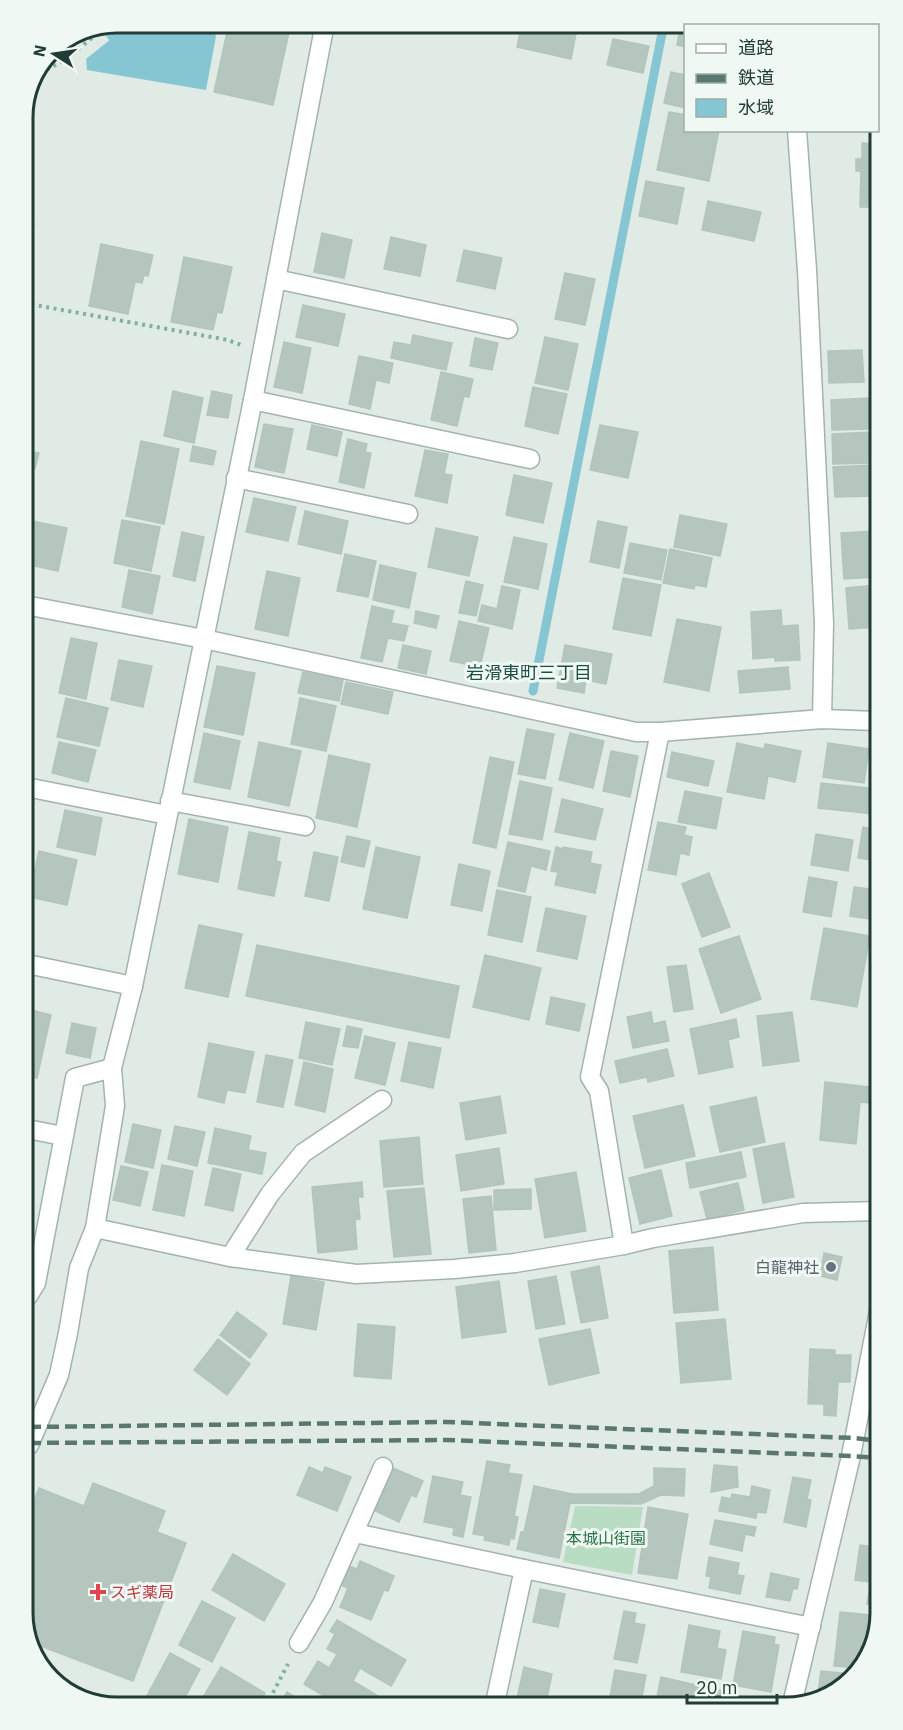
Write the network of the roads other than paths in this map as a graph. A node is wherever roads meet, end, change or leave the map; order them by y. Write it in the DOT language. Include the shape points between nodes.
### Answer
graph roads {
  1 [pos="323,33"];
  2 [pos="798,132"];
  3 [pos="276,279"];
  4 [pos="508,329"];
  5 [pos="252,400"];
  6 [pos="530,459"];
  7 [pos="237,478"];
  8 [pos="408,514"];
  9 [pos="33,607"];
  10 [pos="204,639"];
  11 [pos="822,719"];
  12 [pos="870,721"];
  13 [pos="660,732"];
  14 [pos="33,788"];
  15 [pos="169,808"];
  16 [pos="305,826"];
  17 [pos="33,965"];
  18 [pos="133,986"];
  19 [pos="112,1068"];
  20 [pos="382,1100"];
  21 [pos="33,1130"];
  22 [pos="63,1136"];
  23 [pos="870,1211"];
  24 [pos="95,1227"];
  25 [pos="624,1245"];
  26 [pos="230,1257"];
  27 [pos="33,1288"];
  28 [pos="870,1357"];
  29 [pos="33,1436"];
  30 [pos="384,1467"];
  31 [pos="355,1533"];
  32 [pos="524,1569"];
  33 [pos="811,1627"];
  34 [pos="299,1643"];
  35 [pos="794,1696"];
  36 [pos="496,1697"];
  1 -- 3 [label="street"];
  2 -- 11 [label="street" via="824,623"];
  3 -- 4 [label="street"];
  3 -- 5 [label="street"];
  5 -- 6 [label="street"];
  5 -- 7 [label="street"];
  7 -- 8 [label="street"];
  7 -- 10 [label="street"];
  9 -- 10 [label="street"];
  10 -- 13 [label="street" via="636,732"];
  10 -- 15 [label="street"];
  11 -- 12 [label="street"];
  11 -- 13 [label="street"];
  13 -- 25 [label="street" via="590,1077 599,1091"];
  14 -- 15 [label="street"];
  15 -- 16 [label="street"];
  15 -- 18 [label="street"];
  17 -- 18 [label="street"];
  18 -- 19 [label="street"];
  19 -- 22 [label="street" via="75,1078"];
  19 -- 24 [label="street" via="115,1106"];
  20 -- 26 [label="street" via="303,1153 270,1194"];
  21 -- 22 [label="street"];
  22 -- 27 [label="street"];
  23 -- 25 [label="street" via="803,1213"];
  24 -- 26 [label="street"];
  24 -- 29 [label="street" via="79,1268 59,1375"];
  25 -- 26 [label="street" via="494,1265 356,1274"];
  28 -- 33 [label="street" via="852,1456"];
  30 -- 31 [label="street"];
  31 -- 32 [label="street"];
  31 -- 34 [label="street"];
  32 -- 33 [label="street"];
  32 -- 36 [label="street"];
  33 -- 35 [label="street"];
}
